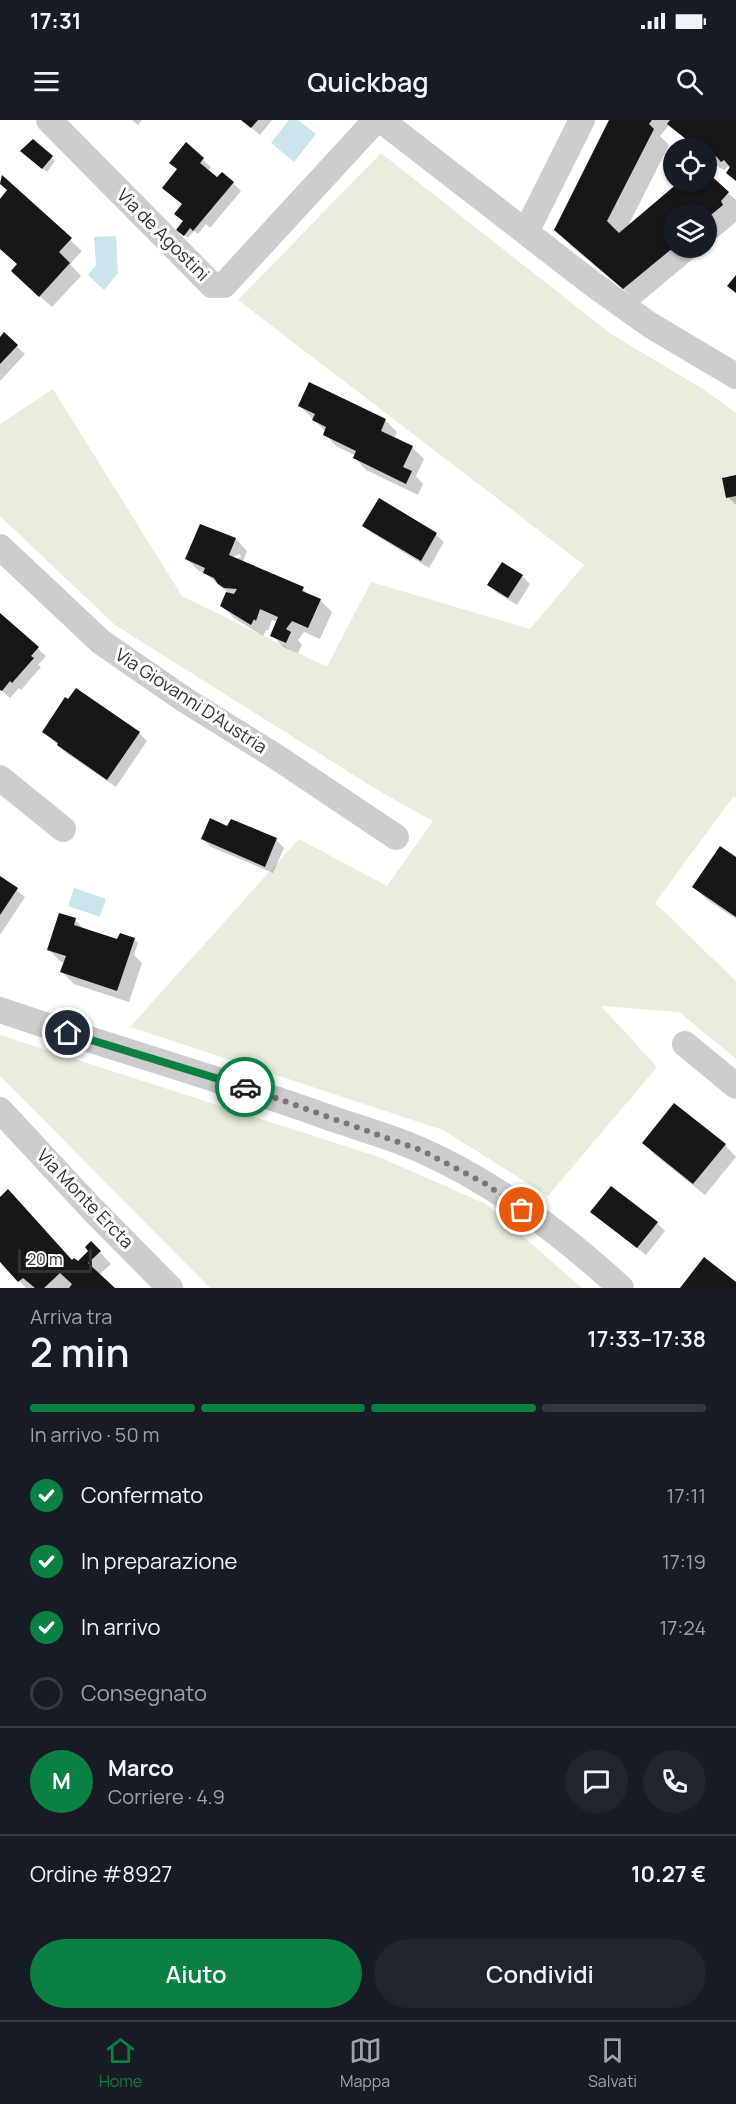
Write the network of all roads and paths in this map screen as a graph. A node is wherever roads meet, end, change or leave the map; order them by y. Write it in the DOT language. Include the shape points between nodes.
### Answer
graph roads {
  1 [pos="49,120"];
  2 [pos="376,120"];
  3 [pos="381,120"];
  4 [pos="582,120"];
  5 [pos="526,232"];
  6 [pos="736,376"];
  7 [pos="0,547"];
  8 [pos="0,778"];
  9 [pos="63,829"];
  10 [pos="396,837"];
  11 [pos="0,1010"];
  12 [pos="685,1044"];
  13 [pos="736,1086"];
  14 [pos="0,1110"];
  15 [pos="170,1288"];
  16 [pos="621,1288"];
  1 -- 2 [label="street, Via de Agostini" via="212,285 224,285"];
  3 -- 5 [label="street"];
  4 -- 5 [label="street"];
  5 -- 6 [label="street" via="650,325"];
  7 -- 10 [label="street, Via Giovanni D'Austria" via="101,642"];
  8 -- 9 [label="street"];
  11 -- 16 [label="street" via="254,1090 423,1151 486,1184 578,1248"];
  12 -- 13 [label="street"];
  14 -- 15 [label="street, Via Monte Ercta"];
}
